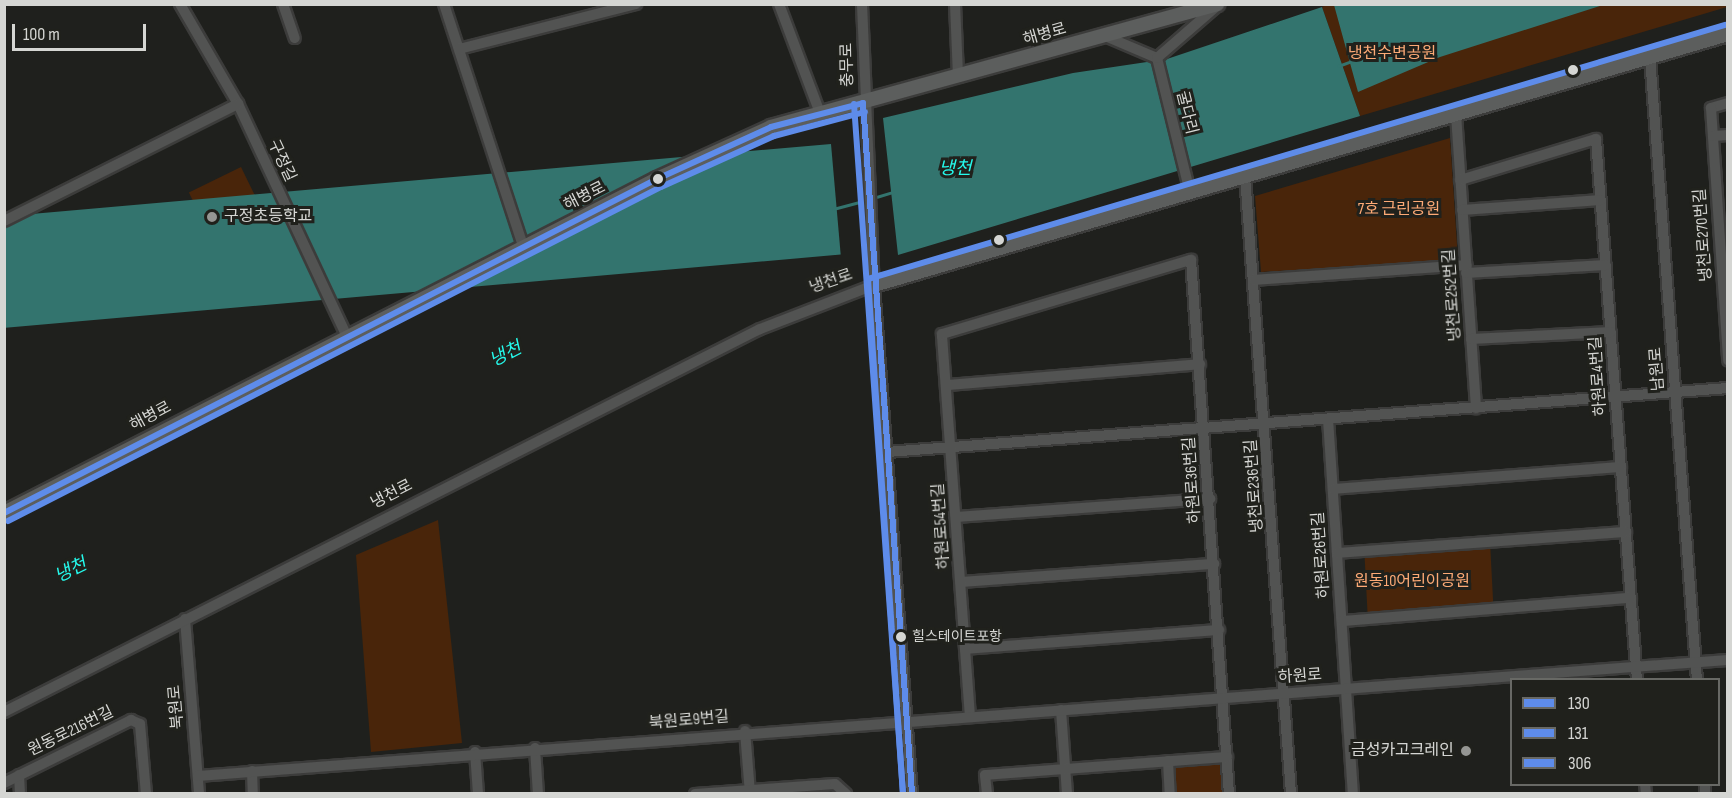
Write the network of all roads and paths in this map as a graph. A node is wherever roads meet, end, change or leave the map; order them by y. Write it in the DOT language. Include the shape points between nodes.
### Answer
graph roads {
  1 [pos="180,4"];
  2 [pos="283,4"];
  3 [pos="444,4"];
  4 [pos="636,4"];
  5 [pos="779,4"];
  6 [pos="862,4"];
  7 [pos="955,4"];
  8 [pos="1218,4"];
  9 [pos="1728,34"];
  10 [pos="1105,36"];
  11 [pos="295,38"];
  12 [pos="459,49"];
  13 [pos="1650,57"];
  14 [pos="1157,59"];
  15 [pos="958,76"];
  16 [pos="863,103"];
  17 [pos="1728,103"];
  18 [pos="238,104"];
  19 [pos="819,113"];
  20 [pos="1456,114"];
  21 [pos="1728,135"];
  22 [pos="1713,136"];
  23 [pos="1245,176"];
  24 [pos="1460,180"];
  25 [pos="1722,187"];
  26 [pos="1190,192"];
  27 [pos="1601,200"];
  28 [pos="1462,210"];
  29 [pos="4,221"];
  30 [pos="523,246"];
  31 [pos="1724,252"];
  32 [pos="1191,260"];
  33 [pos="1606,264"];
  34 [pos="1466,269"];
  35 [pos="1254,280"];
  36 [pos="874,285"];
  37 [pos="1726,323"];
  38 [pos="1611,332"];
  39 [pos="346,335"];
  40 [pos="1471,339"];
  41 [pos="1728,360"];
  42 [pos="1200,364"];
  43 [pos="947,385"];
  44 [pos="1728,388"];
  45 [pos="1675,393"];
  46 [pos="1616,398"];
  47 [pos="1476,408"];
  48 [pos="1328,419"];
  49 [pos="1266,424"];
  50 [pos="1205,429"];
  51 [pos="952,447"];
  52 [pos="887,452"];
  53 [pos="1621,467"];
  54 [pos="1333,489"];
  55 [pos="1210,499"];
  56 [pos="4,513"];
  57 [pos="957,517"];
  58 [pos="1626,532"];
  59 [pos="1337,553"];
  60 [pos="1214,564"];
  61 [pos="961,582"];
  62 [pos="1631,598"];
  63 [pos="185,618"];
  64 [pos="1342,621"];
  65 [pos="1219,630"];
  66 [pos="965,649"];
  67 [pos="1728,660"];
  68 [pos="1695,663"];
  69 [pos="1636,667"];
  70 [pos="1637,678"];
  71 [pos="1697,678"];
  72 [pos="1347,688"];
  73 [pos="1284,693"];
  74 [pos="1223,698"];
  75 [pos="1061,710"];
  76 [pos="4,712"];
  77 [pos="970,717"];
  78 [pos="906,718"];
  79 [pos="745,731"];
  80 [pos="535,748"];
  81 [pos="475,752"];
  82 [pos="1227,757"];
  83 [pos="1168,761"];
  84 [pos="1066,769"];
  85 [pos="252,771"];
  86 [pos="19,775"];
  87 [pos="198,776"];
  88 [pos="4,783"];
  89 [pos="750,791"];
  90 [pos="20,794"];
  91 [pos="146,794"];
  92 [pos="199,794"];
  93 [pos="253,794"];
  94 [pos="478,794"];
  95 [pos="538,794"];
  96 [pos="695,794"];
  97 [pos="846,794"];
  98 [pos="912,794"];
  99 [pos="987,794"];
  100 [pos="1067,794"];
  101 [pos="1170,794"];
  102 [pos="1229,794"];
  103 [pos="1291,794"];
  104 [pos="1353,794"];
  1 -- 18 [label="street, 구정길"];
  2 -- 11 [label="street"];
  3 -- 12 [label="street"];
  4 -- 12 [label="street"];
  5 -- 19 [label="street"];
  6 -- 16 [label="street, 충무로"];
  7 -- 15 [label="street"];
  8 -- 10 [label="main road, 해병로"];
  8 -- 14 [label="street"];
  9 -- 13 [label="main road, 냉천로"];
  10 -- 14 [label="street"];
  10 -- 15 [label="main road, 해병로"];
  12 -- 30 [label="street"];
  13 -- 20 [label="main road, 냉천로"];
  13 -- 45 [label="street, 남원로"];
  14 -- 26 [label="street, 굴다리"];
  15 -- 16 [label="main road, 해병로"];
  16 -- 19 [label="main road, 해병로"];
  16 -- 36 [label="street, 충무로"];
  17 -- 22 [label="street, 냉천로270번길" via="1711,108"];
  18 -- 29 [label="street"];
  18 -- 39 [label="street, 구정길"];
  19 -- 30 [label="main road, 해병로" via="761,132"];
  20 -- 23 [label="main road, 냉천로"];
  20 -- 24 [label="street, 냉천로252번길"];
  21 -- 22 [label="street"];
  22 -- 25 [label="street, 냉천로270번길"];
  23 -- 26 [label="main road, 냉천로"];
  23 -- 35 [label="street, 냉천로236번길"];
  24 -- 27 [label="street, 하원로4번길" via="1596,140"];
  24 -- 28 [label="street, 냉천로252번길"];
  25 -- 31 [label="street, 냉천로270번길"];
  26 -- 36 [label="main road, 냉천로"];
  27 -- 28 [label="street"];
  27 -- 33 [label="street, 하원로4번길"];
  28 -- 34 [label="street, 냉천로252번길"];
  30 -- 39 [label="main road, 해병로"];
  31 -- 37 [label="street, 냉천로270번길"];
  32 -- 42 [label="street, 하원로36번길"];
  32 -- 43 [label="street, 하원로54번길" via="942,334"];
  33 -- 34 [label="street"];
  33 -- 38 [label="street, 하원로4번길"];
  34 -- 35 [label="street"];
  34 -- 40 [label="street, 냉천로252번길"];
  35 -- 49 [label="street, 냉천로236번길"];
  36 -- 52 [label="street, 충무로"];
  36 -- 63 [label="street, 냉천로" via="769,324"];
  37 -- 41 [label="street, 냉천로270번길"];
  38 -- 40 [label="street"];
  38 -- 46 [label="street, 하원로4번길"];
  39 -- 56 [label="main road, 해병로"];
  40 -- 47 [label="street, 냉천로252번길"];
  42 -- 43 [label="street"];
  42 -- 50 [label="street, 하원로36번길"];
  43 -- 51 [label="street, 하원로54번길"];
  44 -- 45 [label="street"];
  45 -- 46 [label="street"];
  45 -- 68 [label="street, 남원로"];
  46 -- 47 [label="street"];
  46 -- 53 [label="street, 하원로4번길"];
  47 -- 48 [label="street"];
  48 -- 49 [label="street"];
  48 -- 54 [label="street, 하원로26번길"];
  49 -- 50 [label="street"];
  49 -- 73 [label="street, 냉천로236번길"];
  50 -- 51 [label="street"];
  50 -- 55 [label="street, 하원로36번길"];
  51 -- 52 [label="street"];
  51 -- 57 [label="street, 하원로54번길"];
  52 -- 78 [label="street, 충무로"];
  53 -- 54 [label="street"];
  53 -- 58 [label="street, 하원로4번길"];
  54 -- 59 [label="street, 하원로26번길"];
  55 -- 57 [label="street"];
  55 -- 60 [label="street, 하원로36번길"];
  57 -- 61 [label="street, 하원로54번길"];
  58 -- 59 [label="street"];
  58 -- 62 [label="street, 하원로4번길"];
  59 -- 64 [label="street, 하원로26번길"];
  60 -- 61 [label="street"];
  60 -- 65 [label="street, 하원로36번길"];
  61 -- 66 [label="street, 하원로54번길"];
  62 -- 64 [label="street"];
  62 -- 69 [label="street, 하원로4번길"];
  63 -- 76 [label="street, 냉천로"];
  63 -- 87 [label="street, 북원로"];
  64 -- 72 [label="street, 하원로26번길"];
  65 -- 66 [label="street"];
  65 -- 74 [label="street, 하원로36번길"];
  66 -- 77 [label="street, 하원로54번길"];
  67 -- 68 [label="street, 하원로"];
  68 -- 69 [label="street, 하원로"];
  68 -- 71 [label="street, 남원로"];
  69 -- 70 [label="street, 하원로4번길"];
  69 -- 72 [label="street, 하원로"];
  72 -- 73 [label="street, 하원로"];
  72 -- 104 [label="street, 하원로26번길"];
  73 -- 74 [label="street, 하원로"];
  73 -- 103 [label="street, 냉천로236번길"];
  74 -- 75 [label="street, 하원로"];
  74 -- 82 [label="street, 하원로36번길"];
  75 -- 77 [label="street, 하원로"];
  75 -- 84 [label="street"];
  77 -- 78 [label="street, 하원로"];
  78 -- 79 [label="street, 북원로9번길"];
  78 -- 98 [label="street, 충무로"];
  79 -- 80 [label="street, 북원로9번길"];
  79 -- 89 [label="street"];
  80 -- 81 [label="street, 북원로9번길"];
  80 -- 95 [label="street"];
  81 -- 85 [label="street, 북원로9번길"];
  81 -- 94 [label="street"];
  82 -- 83 [label="street"];
  82 -- 102 [label="street, 하원로36번길"];
  83 -- 84 [label="street"];
  83 -- 101 [label="street"];
  84 -- 99 [label="street" via="986,775"];
  84 -- 100 [label="street"];
  85 -- 87 [label="street, 북원로9번길"];
  85 -- 93 [label="street"];
  86 -- 88 [label="street, 원동로216번길"];
  86 -- 90 [label="street, 원동로216번길"];
  86 -- 91 [label="street, 원동로216번길" via="130,720 140,724"];
  87 -- 92 [label="street, 북원로"];
  89 -- 96 [label="street"];
  89 -- 97 [label="street" via="835,784"];
}
